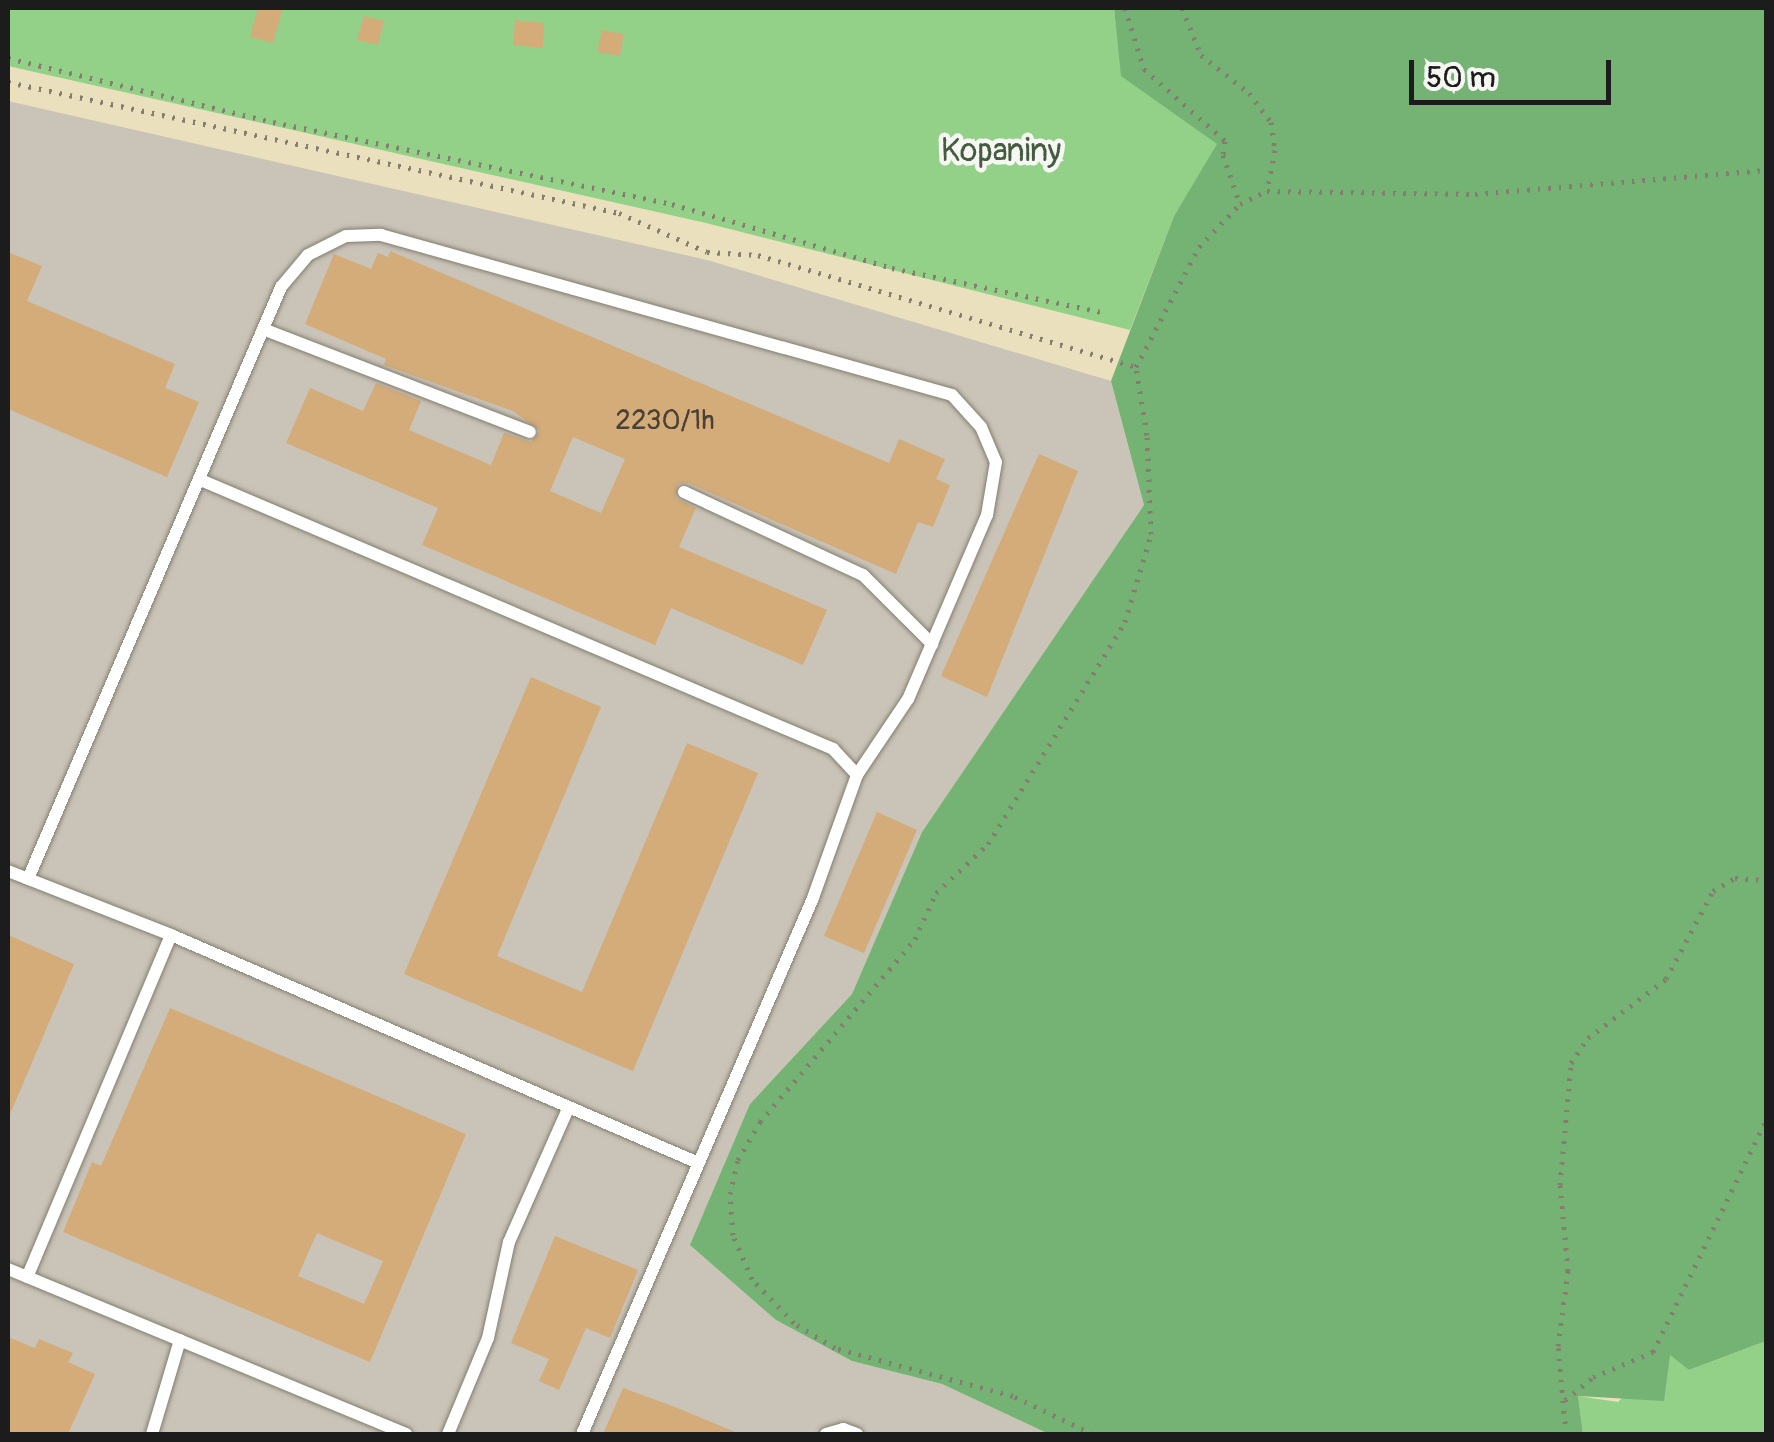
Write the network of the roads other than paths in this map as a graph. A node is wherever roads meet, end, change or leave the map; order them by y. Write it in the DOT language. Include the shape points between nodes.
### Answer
graph roads {
  1 [pos="263,330"];
  2 [pos="530,432"];
  3 [pos="204,481"];
  4 [pos="684,492"];
  5 [pos="932,644"];
  6 [pos="857,776"];
  7 [pos="8,871"];
  8 [pos="28,878"];
  9 [pos="171,935"];
  10 [pos="568,1110"];
  11 [pos="696,1162"];
  12 [pos="8,1269"];
  13 [pos="27,1276"];
  14 [pos="180,1340"];
  15 [pos="380,1430"];
  16 [pos="152,1434"];
  17 [pos="406,1434"];
  18 [pos="448,1434"];
  19 [pos="582,1434"];
  20 [pos="826,1434"];
  21 [pos="857,1434"];
  1 -- 2 [label="lane"];
  1 -- 3 [label="lane"];
  1 -- 5 [label="lane" via="281,287 308,256 346,236 381,235 952,395 982,427 996,462 987,515"];
  3 -- 6 [label="lane" via="833,749"];
  3 -- 8 [label="lane"];
  4 -- 5 [label="lane" via="863,575"];
  5 -- 6 [label="lane" via="908,699"];
  6 -- 11 [label="lane" via="813,898"];
  7 -- 8 [label="lane"];
  8 -- 9 [label="lane"];
  9 -- 10 [label="lane"];
  9 -- 13 [label="lane"];
  10 -- 11 [label="lane"];
  10 -- 18 [label="lane" via="508,1242 488,1338"];
  11 -- 19 [label="lane"];
  12 -- 13 [label="lane"];
  13 -- 14 [label="lane"];
  14 -- 15 [label="lane"];
  14 -- 16 [label="lane"];
  15 -- 17 [label="lane"];
  20 -- 21 [label="lane"];
}
